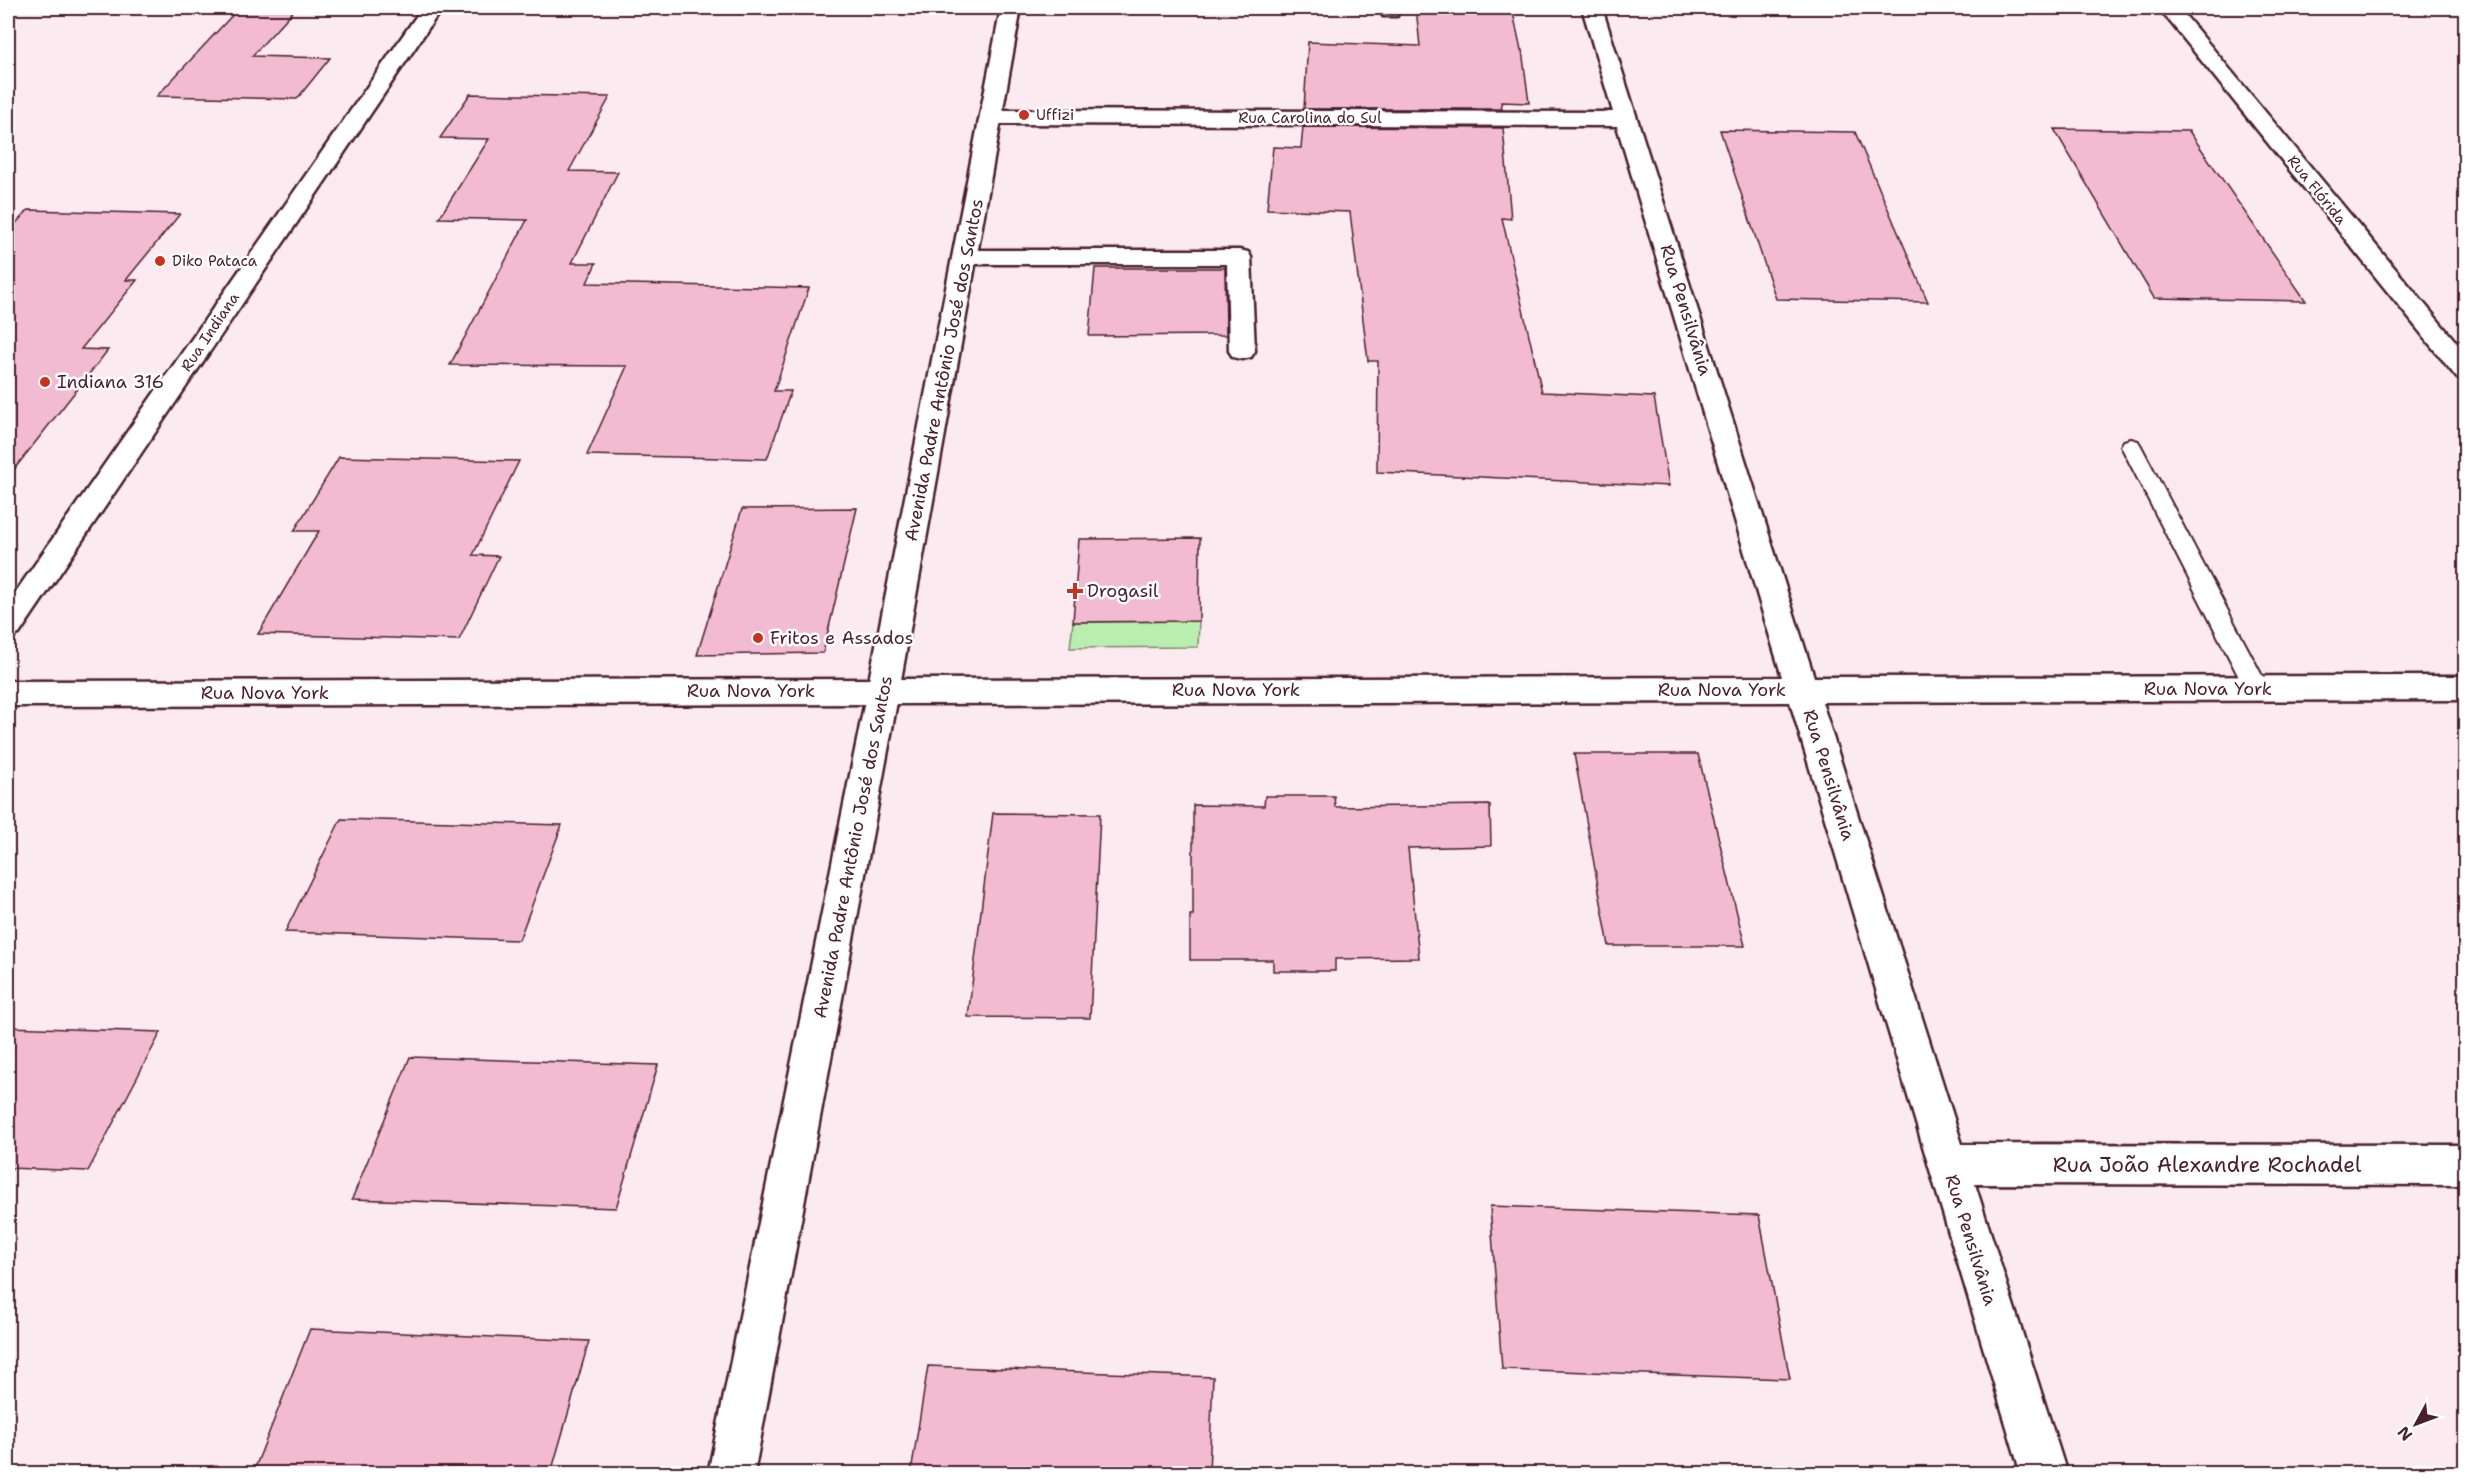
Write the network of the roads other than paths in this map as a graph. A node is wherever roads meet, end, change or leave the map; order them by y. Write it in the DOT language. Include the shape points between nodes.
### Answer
graph roads {
  1 [pos="432,8"];
  2 [pos="1011,8"];
  3 [pos="1592,8"];
  4 [pos="2169,8"];
  5 [pos="992,117"];
  6 [pos="1627,119"];
  7 [pos="965,257"];
  8 [pos="1242,351"];
  9 [pos="2466,372"];
  10 [pos="2132,446"];
  11 [pos="8,626"];
  12 [pos="2257,688"];
  13 [pos="2466,688"];
  14 [pos="1804,690"];
  15 [pos="883,691"];
  16 [pos="8,694"];
  17 [pos="1948,1164"];
  18 [pos="2466,1165"];
  19 [pos="731,1473"];
  20 [pos="2044,1473"];
  1 -- 11 [label="street, Rua Indiana"];
  2 -- 5 [label="street, Avenida Padre Antônio José dos Santos"];
  3 -- 6 [label="street, Rua Pensilvânia"];
  4 -- 9 [label="street, Rua Flórida"];
  5 -- 6 [label="street, Rua Carolina do Sul"];
  5 -- 7 [label="street, Avenida Padre Antônio José dos Santos"];
  6 -- 14 [label="street, Rua Pensilvânia"];
  7 -- 8 [label="street" via="1239,257"];
  7 -- 15 [label="street, Avenida Padre Antônio José dos Santos"];
  10 -- 12 [label="lane"];
  12 -- 13 [label="street, Rua Nova York"];
  12 -- 14 [label="street, Rua Nova York"];
  14 -- 15 [label="street, Rua Nova York"];
  14 -- 17 [label="street, Rua Pensilvânia"];
  15 -- 16 [label="street, Rua Nova York"];
  15 -- 19 [label="street, Avenida Padre Antônio José dos Santos"];
  17 -- 18 [label="street, Rua João Alexandre Rochadel"];
  17 -- 20 [label="street, Rua Pensilvânia"];
}
